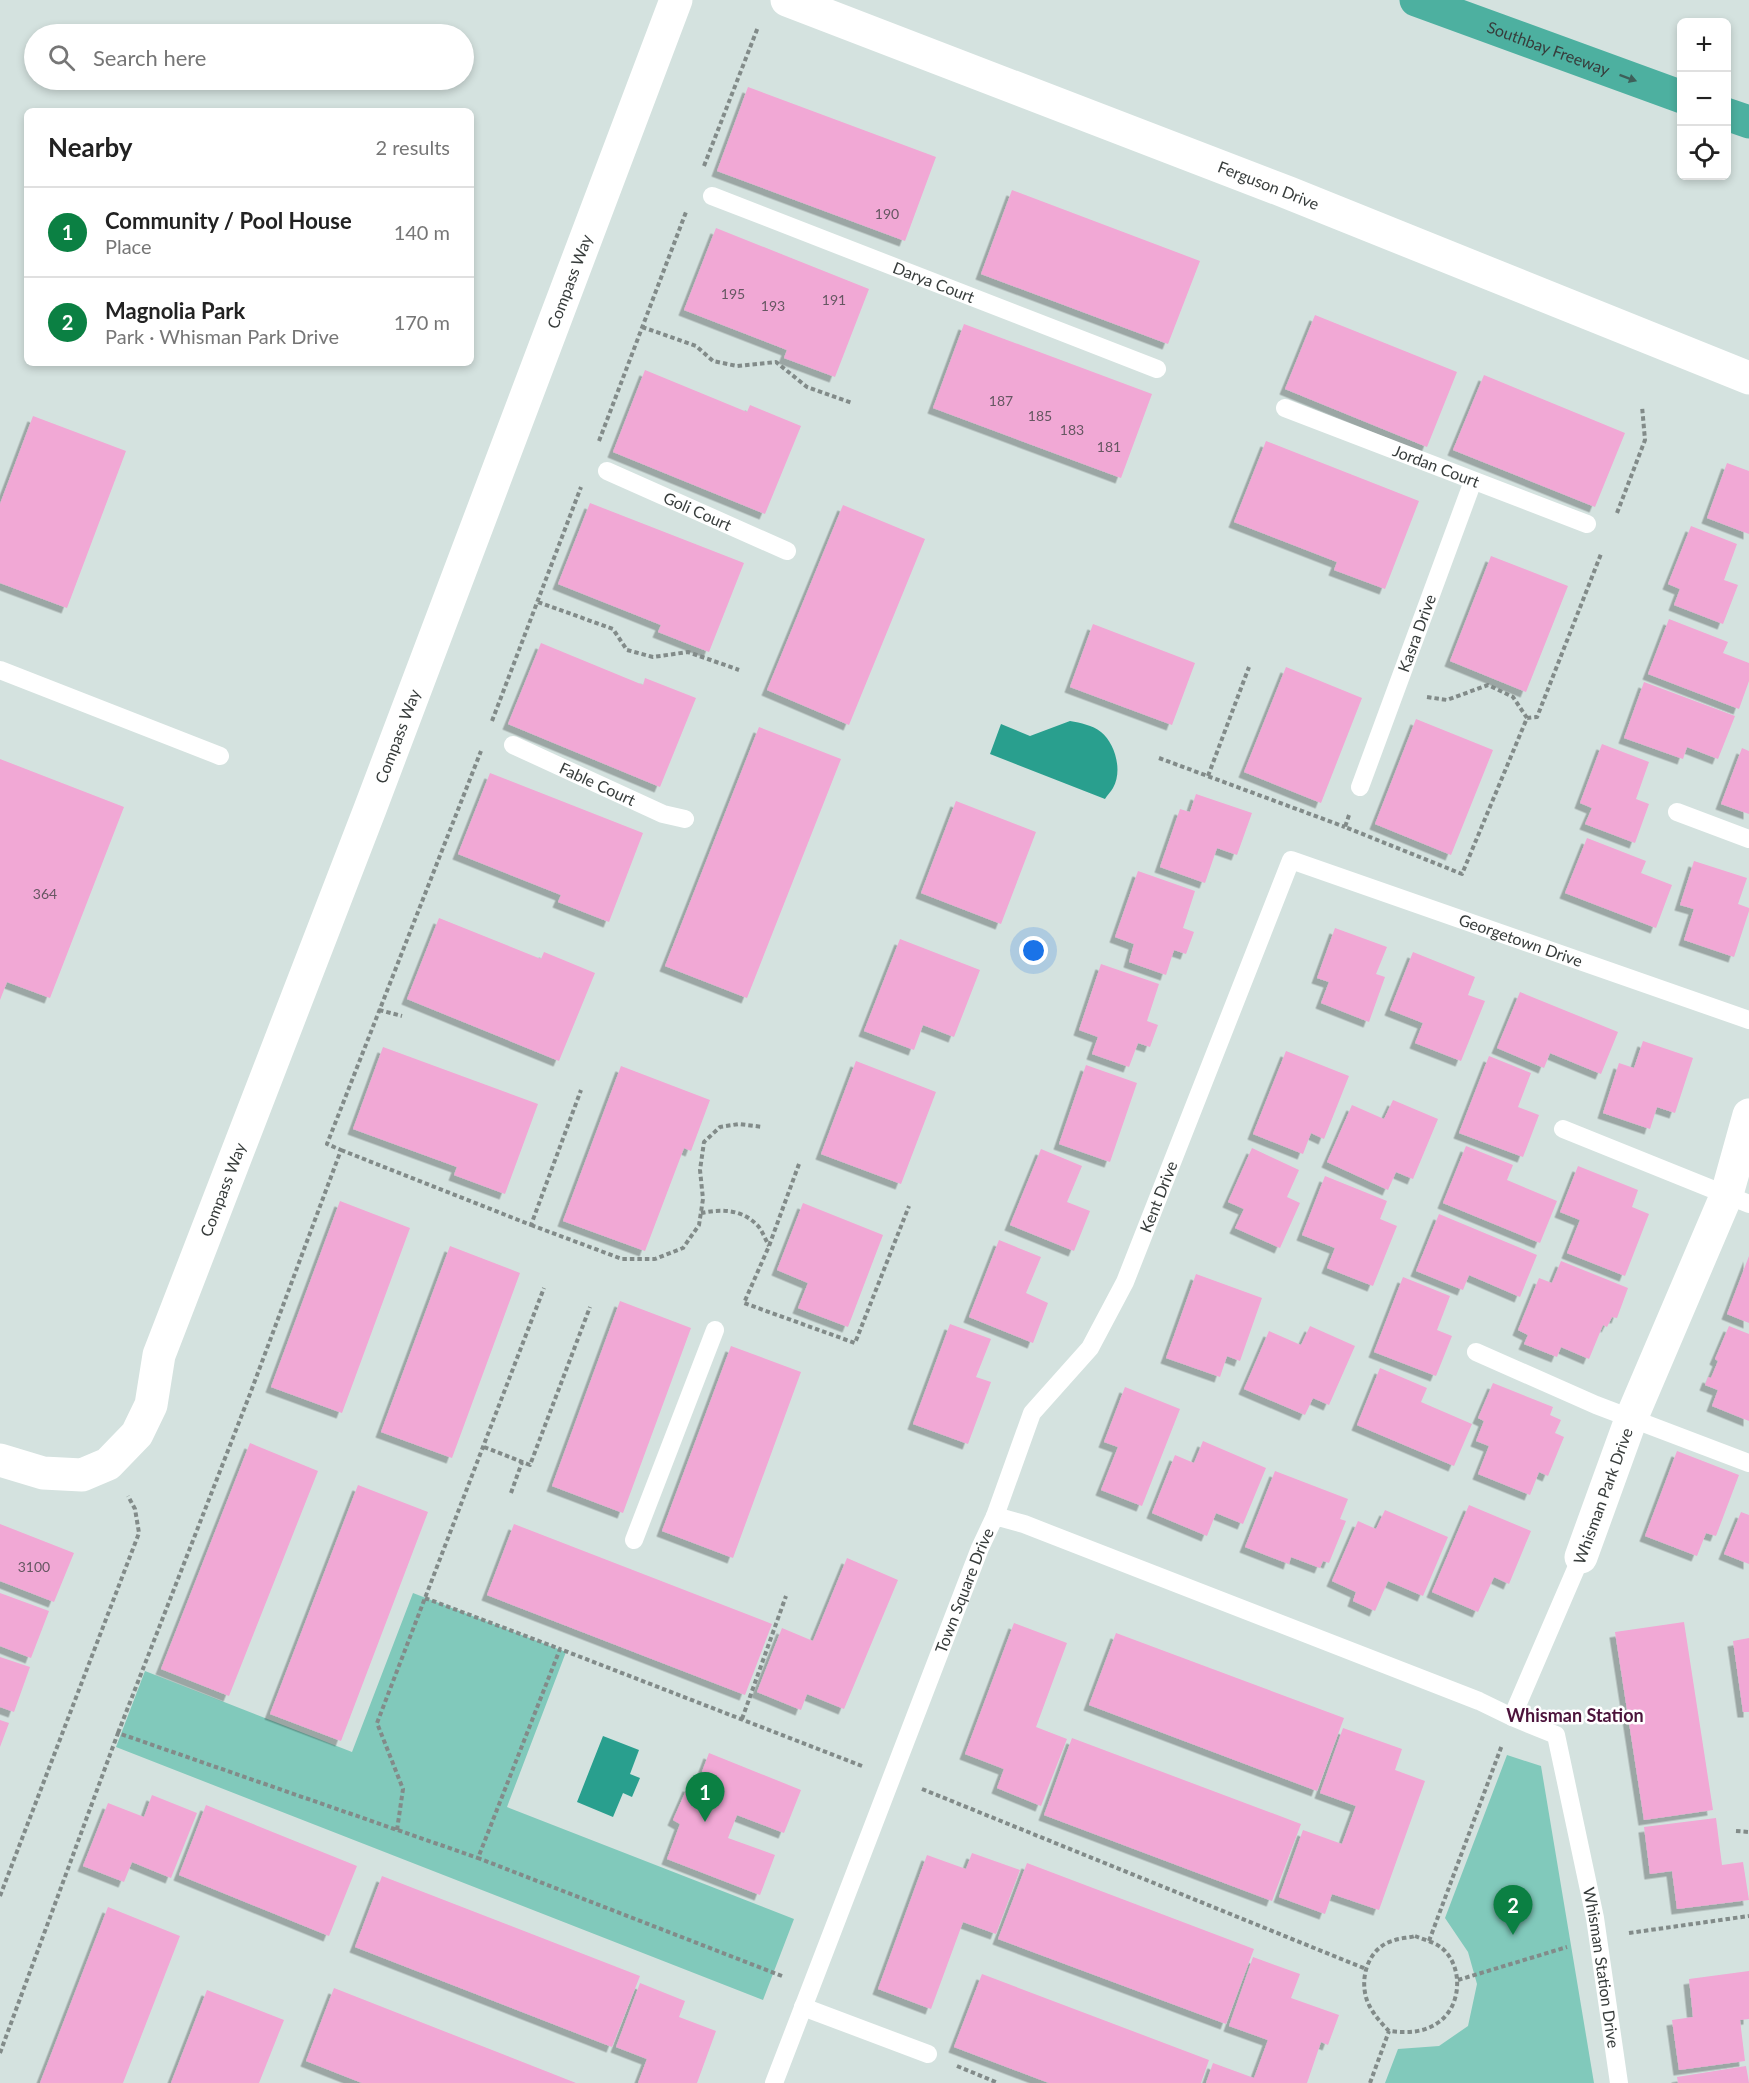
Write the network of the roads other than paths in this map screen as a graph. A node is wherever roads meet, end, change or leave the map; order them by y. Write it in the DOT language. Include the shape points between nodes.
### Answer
graph roads {
  1 [pos="676,0"];
  2 [pos="787,0"];
  3 [pos="1416,0"];
  4 [pos="1677,95"];
  5 [pos="1731,116"];
  6 [pos="1749,122"];
  7 [pos="704,192"];
  8 [pos="1157,369"];
  9 [pos="1749,378"];
  10 [pos="1285,408"];
  11 [pos="607,471"];
  12 [pos="1473,481"];
  13 [pos="1587,524"];
  14 [pos="787,551"];
  15 [pos="0,670"];
  16 [pos="513,745"];
  17 [pos="220,756"];
  18 [pos="1360,787"];
  19 [pos="1677,812"];
  20 [pos="685,819"];
  21 [pos="1749,839"];
  22 [pos="1291,860"];
  23 [pos="1749,1020"];
  24 [pos="1749,1115"];
  25 [pos="1563,1129"];
  26 [pos="1738,1199"];
  27 [pos="715,1330"];
  28 [pos="1476,1352"];
  29 [pos="1631,1419"];
  30 [pos="0,1460"];
  31 [pos="1749,1463"];
  32 [pos="995,1516"];
  33 [pos="634,1540"];
  34 [pos="1581,1557"];
  35 [pos="1512,1717"];
  36 [pos="803,2007"];
  37 [pos="928,2054"];
  38 [pos="774,2083"];
  39 [pos="1619,2083"];
  1 -- 30 [label="street, Compass Way" via="159,1355 151,1405 137,1434 108,1464 82,1474 43,1473"];
  2 -- 9 [label="street, Ferguson Drive" via="1300,197"];
  3 -- 4 [label="highway, Southbay Freeway, one-way"];
  5 -- 6 [label="highway"];
  7 -- 8 [label="lane, Darya Court"];
  10 -- 12 [label="lane, Jordan Court"];
  11 -- 14 [label="lane, Goli Court"];
  12 -- 13 [label="lane, Jordan Court"];
  12 -- 18 [label="lane, Kasra Drive"];
  15 -- 17 [label="lane"];
  16 -- 20 [label="lane, Fable Court" via="663,814"];
  19 -- 21 [label="lane"];
  22 -- 23 [label="lane, Georgetown Drive"];
  22 -- 32 [label="lane, Kent Drive" via="1125,1282 1090,1348 1032,1413"];
  24 -- 26 [label="street, Whisman Park Drive"];
  25 -- 26 [label="lane"];
  26 -- 29 [label="street, Whisman Park Drive"];
  27 -- 33 [label="lane"];
  28 -- 29 [label="lane"];
  29 -- 31 [label="lane"];
  29 -- 34 [label="street, Whisman Park Drive"];
  32 -- 35 [label="lane, Town Square Drive" via="1024,1524"];
  32 -- 36 [label="lane, Town Square Drive"];
  34 -- 35 [label="lane, Whisman Park Drive"];
  35 -- 39 [label="lane, Whisman Station Drive" via="1556,1735 1599,1938"];
  36 -- 37 [label="lane"];
  36 -- 38 [label="lane, Town Square Drive"];
}
